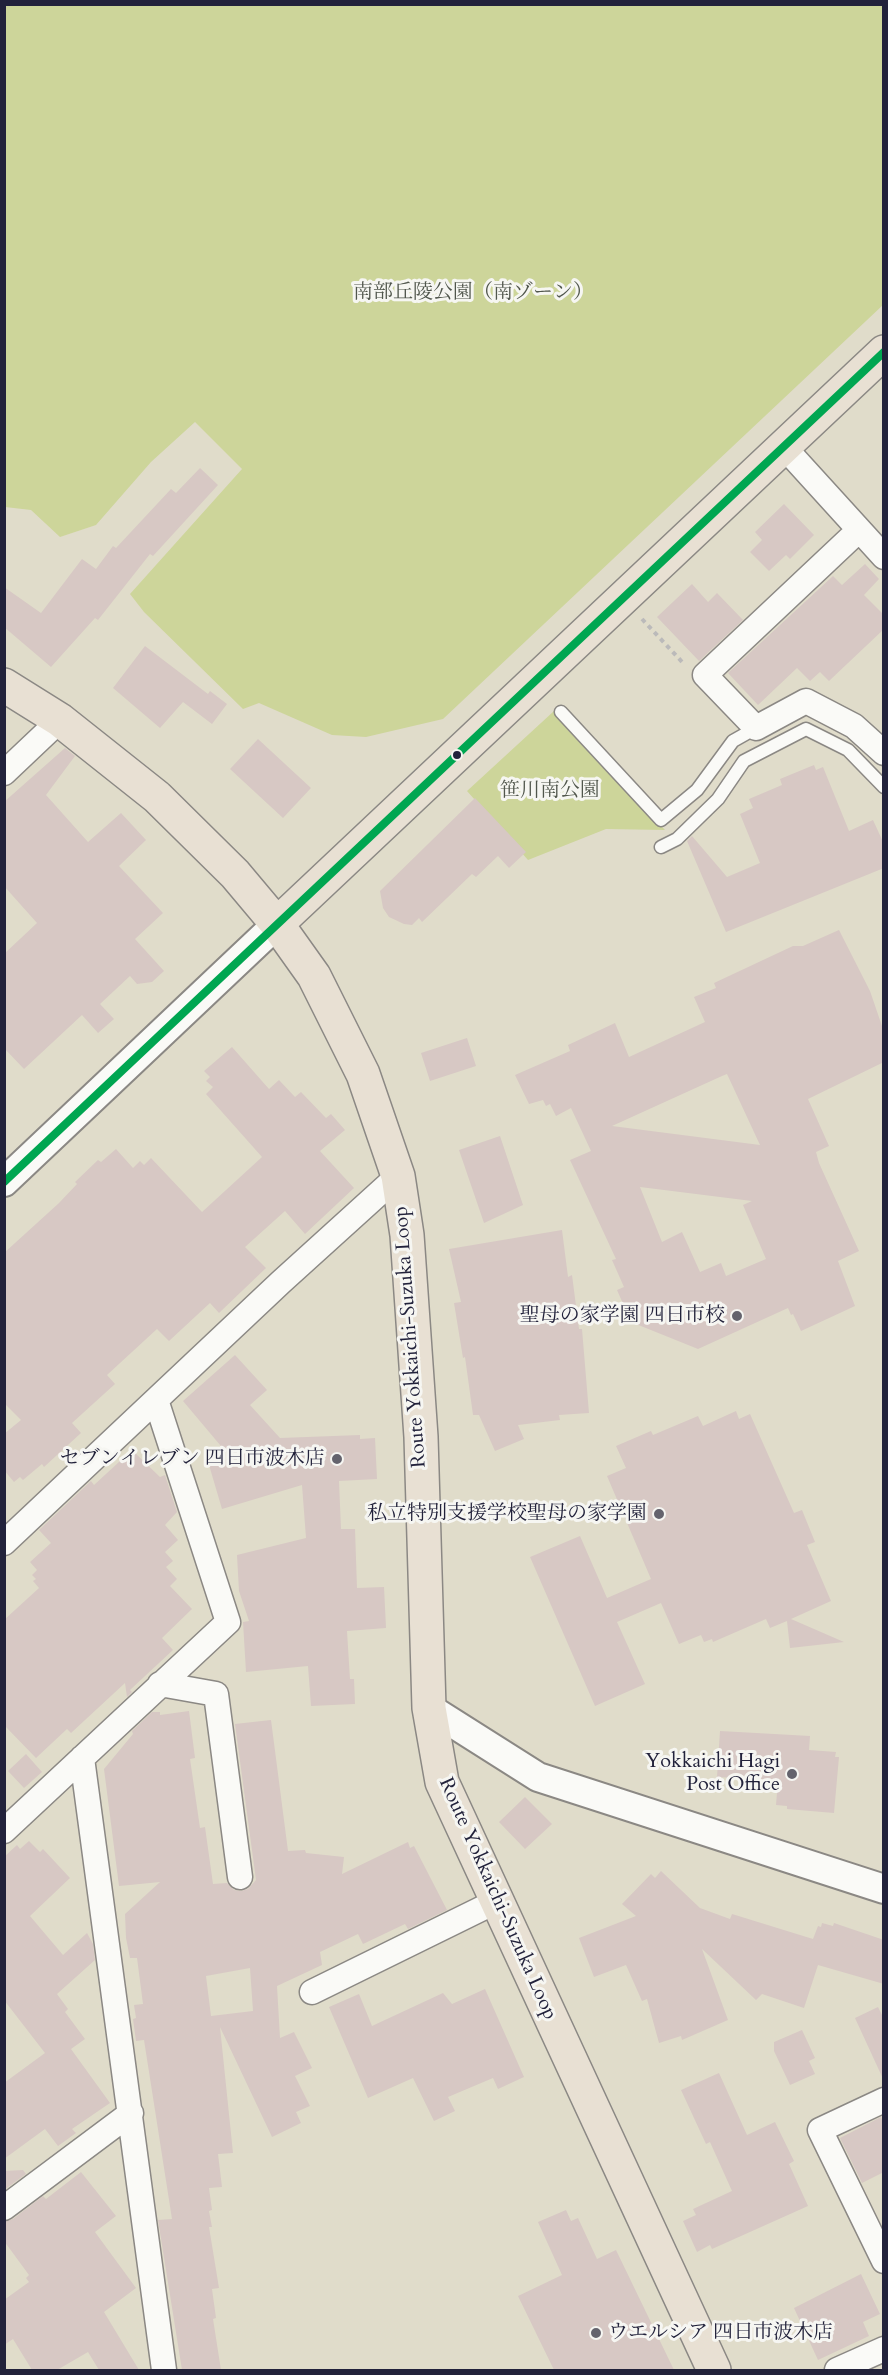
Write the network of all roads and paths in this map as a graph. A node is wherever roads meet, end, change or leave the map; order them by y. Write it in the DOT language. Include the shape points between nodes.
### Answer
graph roads {
  1 [pos="884,352"];
  2 [pos="784,447"];
  3 [pos="859,530"];
  4 [pos="884,557"];
  5 [pos="623,599"];
  6 [pos="705,675"];
  7 [pos="4,685"];
  8 [pos="561,712"];
  9 [pos="60,720"];
  10 [pos="756,728"];
  11 [pos="884,753"];
  12 [pos="4,773"];
  13 [pos="884,788"];
  14 [pos="661,847"];
  15 [pos="277,924"];
  16 [pos="398,1176"];
  17 [pos="4,1182"];
  18 [pos="156,1400"];
  19 [pos="4,1543"];
  20 [pos="160,1684"];
  21 [pos="429,1708"];
  22 [pos="81,1758"];
  23 [pos="4,1831"];
  24 [pos="240,1877"];
  25 [pos="884,1889"];
  26 [pos="495,1902"];
  27 [pos="312,1992"];
  28 [pos="884,2100"];
  29 [pos="131,2113"];
  30 [pos="4,2208"];
  31 [pos="884,2261"];
  32 [pos="884,2349"];
  33 [pos="164,2370"];
  34 [pos="714,2370"];
  35 [pos="837,2370"];
  1 -- 2 [label="main road"];
  2 -- 3 [label="street"];
  2 -- 5 [label="main road"];
  3 -- 4 [label="street"];
  3 -- 6 [label="street"];
  5 -- 6 [label="path" via="693,672"];
  5 -- 15 [label="main road"];
  6 -- 10 [label="street"];
  7 -- 9 [label="main road, Route Yokkaichi-Suzuka Loop"];
  8 -- 10 [label="lane" via="661,820 697,790 733,741"];
  9 -- 12 [label="street"];
  9 -- 15 [label="main road, Route Yokkaichi-Suzuka Loop" via="157,796 235,874"];
  10 -- 11 [label="street" via="806,701 854,726"];
  13 -- 14 [label="lane" via="848,750 806,729 744,761 718,799 677,839"];
  15 -- 16 [label="main road, Route Yokkaichi-Suzuka Loop" via="314,976 363,1074"];
  15 -- 17 [label="street"];
  16 -- 18 [label="street"];
  16 -- 21 [label="main road, Route Yokkaichi-Suzuka Loop" via="407,1235 421,1437"];
  18 -- 19 [label="street"];
  18 -- 20 [label="street" via="228,1622"];
  20 -- 22 [label="street"];
  20 -- 24 [label="street" via="216,1694"];
  21 -- 25 [label="street" via="538,1777"];
  21 -- 26 [label="main road, Route Yokkaichi-Suzuka Loop" via="442,1782"];
  22 -- 23 [label="street"];
  22 -- 29 [label="street"];
  26 -- 27 [label="street"];
  26 -- 34 [label="main road, Route Yokkaichi-Suzuka Loop"];
  28 -- 31 [label="street" via="820,2130"];
  29 -- 30 [label="street"];
  29 -- 33 [label="street"];
  32 -- 35 [label="street"];
}
